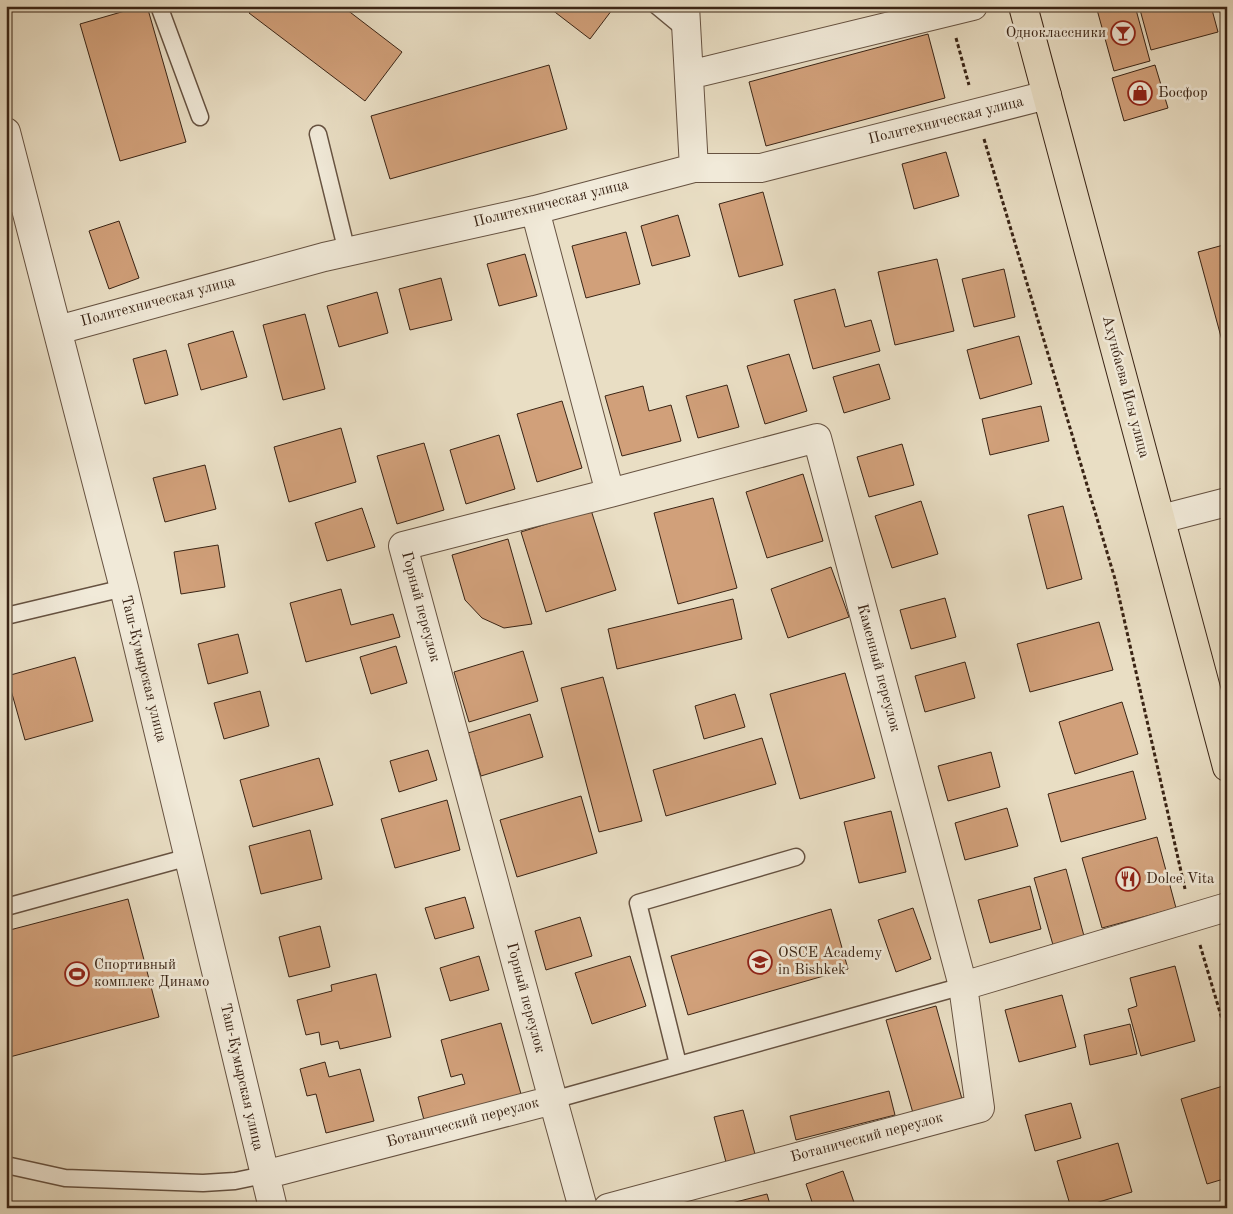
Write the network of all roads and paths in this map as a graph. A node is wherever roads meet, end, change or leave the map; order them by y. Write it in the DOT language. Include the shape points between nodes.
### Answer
graph roads {
  1 [pos="159,6"];
  2 [pos="658,6"];
  3 [pos="1023,6"];
  4 [pos="961,9"];
  5 [pos="685,18"];
  6 [pos="688,76"];
  7 [pos="1047,95"];
  8 [pos="977,114"];
  9 [pos="200,117"];
  10 [pos="6,132"];
  11 [pos="318,134"];
  12 [pos="694,168"];
  13 [pos="16,203"];
  14 [pos="535,210"];
  15 [pos="347,252"];
  16 [pos="58,330"];
  17 [pos="610,493"];
  18 [pos="1227,502"];
  19 [pos="1161,519"];
  20 [pos="124,588"];
  21 [pos="6,616"];
  22 [pos="1227,767"];
  23 [pos="189,857"];
  24 [pos="796,857"];
  25 [pos="6,907"];
  26 [pos="1227,907"];
  27 [pos="1192,918"];
  28 [pos="963,986"];
  29 [pos="1227,1036"];
  30 [pos="678,1064"];
  31 [pos="553,1100"];
  32 [pos="980,1108"];
  33 [pos="6,1165"];
  34 [pos="264,1175"];
  35 [pos="274,1208"];
  36 [pos="584,1208"];
  37 [pos="608,1208"];
  1 -- 9 [label="lane"];
  2 -- 5 [label="lane"];
  3 -- 7 [label="main road, Ахунбаева Исы улица"];
  4 -- 6 [label="street"];
  4 -- 8 [label="path"];
  5 -- 6 [label="street"];
  6 -- 12 [label="street"];
  7 -- 8 [label="street, Политехническая улица"];
  7 -- 19 [label="main road, Ахунбаева Исы улица"];
  8 -- 12 [label="street, Политехническая улица" via="761,168"];
  8 -- 27 [label="path" via="1115,579"];
  10 -- 13 [label="street, Таш-Кумырская улица"];
  11 -- 15 [label="lane"];
  12 -- 14 [label="street, Политехническая улица"];
  13 -- 16 [label="street, Таш-Кумырская улица"];
  14 -- 15 [label="street, Политехническая улица"];
  14 -- 17 [label="street"];
  15 -- 16 [label="street, Политехническая улица"];
  16 -- 20 [label="street, Таш-Кумырская улица"];
  17 -- 28 [label="street, Каменный переулок" via="817,438"];
  17 -- 31 [label="street, Горный переулок" via="403,546"];
  18 -- 19 [label="street"];
  19 -- 22 [label="main road, Ахунбаева Исы улица"];
  20 -- 21 [label="lane"];
  20 -- 23 [label="street, Таш-Кумырская улица"];
  23 -- 25 [label="lane"];
  23 -- 34 [label="street, Таш-Кумырская улица"];
  24 -- 30 [label="lane" via="638,903"];
  26 -- 27 [label="street"];
  27 -- 28 [label="street"];
  27 -- 29 [label="path"];
  28 -- 30 [label="lane"];
  28 -- 32 [label="street, Каменный переулок"];
  30 -- 31 [label="lane"];
  31 -- 34 [label="street, Ботанический переулок"];
  31 -- 36 [label="street, Ботанический переулок"];
  32 -- 37 [label="street, Ботанический переулок"];
  33 -- 34 [label="lane" via="65,1178 204,1182 235,1181"];
  34 -- 35 [label="street, Таш-Кумырская улица"];
}
